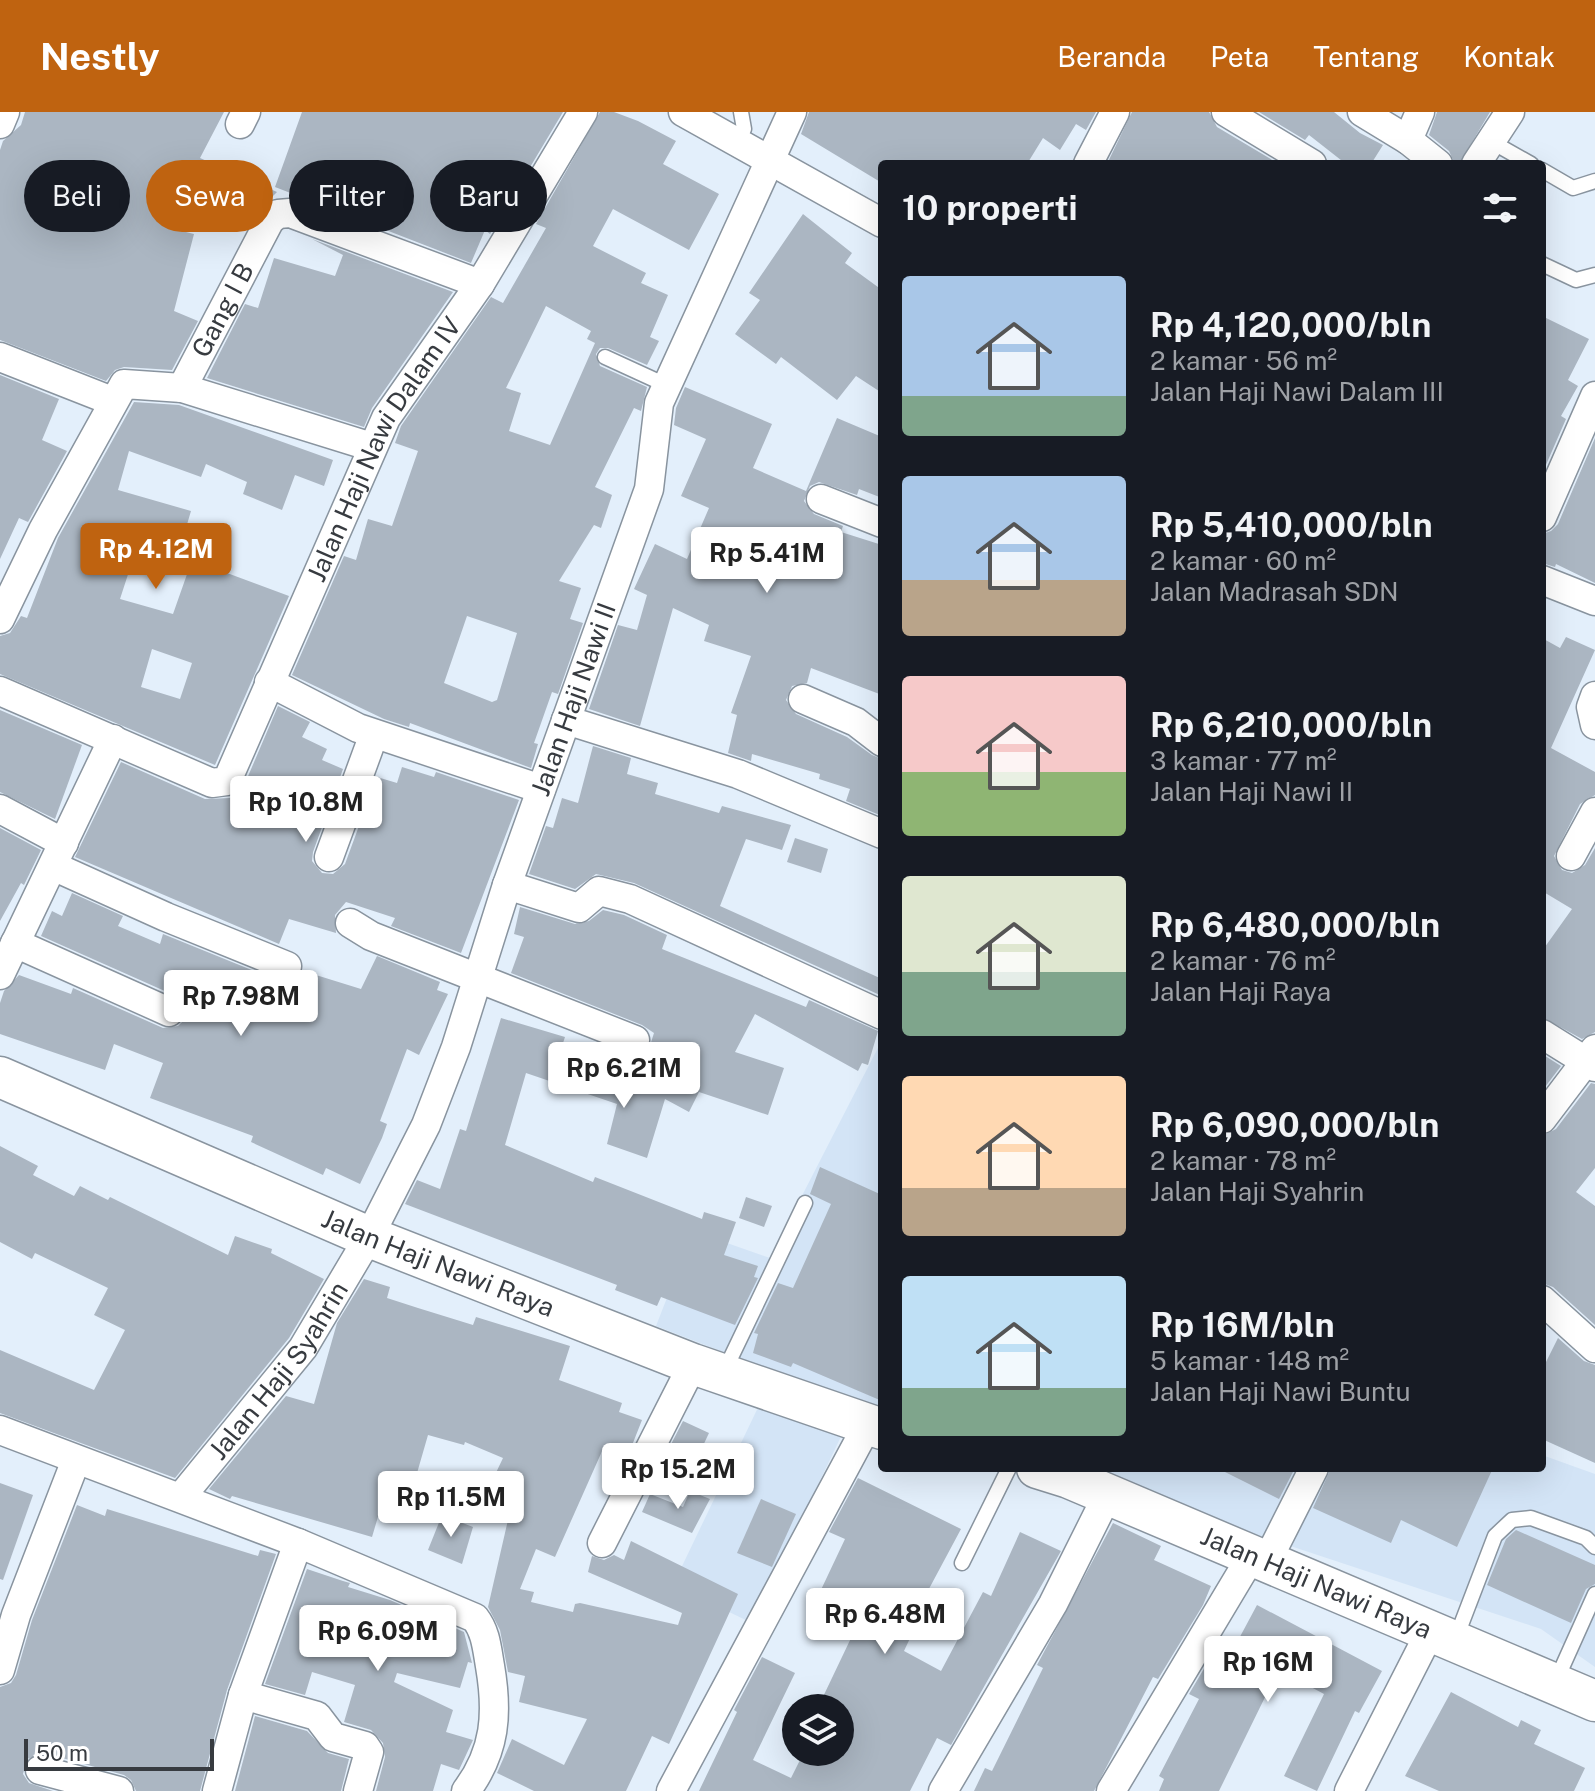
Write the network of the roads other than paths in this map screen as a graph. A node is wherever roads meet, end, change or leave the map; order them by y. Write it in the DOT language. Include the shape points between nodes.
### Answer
graph roads {
  1 [pos="5,112"];
  2 [pos="583,112"];
  3 [pos="683,112"];
  4 [pos="741,112"];
  5 [pos="792,112"];
  6 [pos="1115,112"];
  7 [pos="1226,112"];
  8 [pos="1362,112"];
  9 [pos="1420,112"];
  10 [pos="1510,112"];
  11 [pos="0,124"];
  12 [pos="1408,140"];
  13 [pos="737,141"];
  14 [pos="1484,153"];
  15 [pos="771,159"];
  16 [pos="1090,160"];
  17 [pos="1305,160"];
  18 [pos="1433,160"];
  19 [pos="1514,160"];
  20 [pos="1546,172"];
  21 [pos="1595,181"];
  22 [pos="878,221"];
  23 [pos="1546,266"];
  24 [pos="1595,275"];
  25 [pos="480,284"];
  26 [pos="0,357"];
  27 [pos="605,357"];
  28 [pos="666,385"];
  29 [pos="182,388"];
  30 [pos="112,401"];
  31 [pos="1593,410"];
  32 [pos="372,447"];
  33 [pos="821,499"];
  34 [pos="1546,509"];
  35 [pos="878,521"];
  36 [pos="1546,582"];
  37 [pos="1595,601"];
  38 [pos="0,619"];
  39 [pos="269,682"];
  40 [pos="0,691"];
  41 [pos="1595,696"];
  42 [pos="803,699"];
  43 [pos="566,720"];
  44 [pos="1595,725"];
  45 [pos="374,734"];
  46 [pos="113,739"];
  47 [pos="878,739"];
  48 [pos="541,789"];
  49 [pos="0,809"];
  50 [pos="1595,812"];
  51 [pos="878,832"];
  52 [pos="58,854"];
  53 [pos="1571,856"];
  54 [pos="329,857"];
  55 [pos="507,885"];
  56 [pos="350,923"];
  57 [pos="15,943"];
  58 [pos="287,966"];
  59 [pos="0,975"];
  60 [pos="478,975"];
  61 [pos="169,1012"];
  62 [pos="878,1013"];
  63 [pos="1546,1036"];
  64 [pos="635,1040"];
  65 [pos="1592,1059"];
  66 [pos="0,1077"];
  67 [pos="1546,1114"];
  68 [pos="805,1203"];
  69 [pos="369,1237"];
  70 [pos="1546,1304"];
  71 [pos="1595,1348"];
  72 [pos="708,1369"];
  73 [pos="875,1428"];
  74 [pos="0,1430"];
  75 [pos="76,1460"];
  76 [pos="1007,1472"];
  77 [pos="1062,1472"];
  78 [pos="1312,1472"];
  79 [pos="1107,1496"];
  80 [pos="181,1497"];
  81 [pos="298,1543"];
  82 [pos="602,1543"];
  83 [pos="1595,1547"];
  84 [pos="1258,1560"];
  85 [pos="962,1563"];
  86 [pos="1595,1594"];
  87 [pos="1443,1637"];
  88 [pos="0,1670"];
  89 [pos="1555,1683"];
  90 [pos="243,1695"];
  91 [pos="1595,1701"];
  92 [pos="40,1770"];
  93 [pos="119,1791"];
  94 [pos="217,1791"];
  95 [pos="358,1791"];
  96 [pos="466,1791"];
  97 [pos="671,1791"];
  98 [pos="943,1791"];
  99 [pos="1111,1791"];
  100 [pos="1349,1791"];
  1 -- 11 [label="street"];
  2 -- 25 [label="street, Jalan Haji Nawi Dalam IV"];
  3 -- 13 [label="street"];
  4 -- 13 [label="lane" via="744,129"];
  5 -- 15 [label="street, Jalan Haji Nawi II"];
  6 -- 16 [label="street"];
  7 -- 17 [label="street"];
  8 -- 12 [label="street"];
  9 -- 12 [label="street"];
  10 -- 14 [label="street"];
  12 -- 18 [label="street"];
  13 -- 15 [label="street"];
  14 -- 19 [label="lane"];
  15 -- 22 [label="street"];
  15 -- 28 [label="street, Jalan Haji Nawi II"];
  20 -- 21 [label="lane" via="1573,188"];
  23 -- 24 [label="lane" via="1576,280"];
  25 -- 29 [label="street, Gang I B" via="290,213 278,214 270,220"];
  25 -- 32 [label="street, Jalan Haji Nawi Dalam IV" via="386,418"];
  26 -- 30 [label="street"];
  27 -- 28 [label="lane"];
  28 -- 43 [label="street, Jalan Haji Nawi II" via="659,403 649,489"];
  29 -- 30 [label="street" via="124,384"];
  29 -- 32 [label="street"];
  30 -- 38 [label="street"];
  31 -- 34 [label="street"];
  32 -- 39 [label="street, Jalan Haji Nawi Dalam IV"];
  33 -- 35 [label="street"];
  36 -- 37 [label="street"];
  39 -- 45 [label="street"];
  39 -- 46 [label="street, Jalan Haji Nawi Dalam IV" via="227,781 220,784"];
  40 -- 46 [label="street"];
  41 -- 44 [label="street"];
  42 -- 47 [label="street" via="856,722"];
  43 -- 48 [label="street, Jalan Haji Nawi II"];
  43 -- 51 [label="street" via="774,787"];
  45 -- 48 [label="street"];
  45 -- 54 [label="street"];
  46 -- 52 [label="street"];
  48 -- 55 [label="street, Jalan Haji Nawi II"];
  49 -- 52 [label="street"];
  50 -- 53 [label="street"];
  52 -- 57 [label="street"];
  52 -- 58 [label="street" via="166,917"];
  55 -- 60 [label="street, Jalan Haji Nawi II"];
  55 -- 62 [label="street" via="579,908 599,891 630,899"];
  56 -- 60 [label="street" via="371,936"];
  57 -- 59 [label="street"];
  57 -- 61 [label="street"];
  60 -- 64 [label="street"];
  60 -- 69 [label="street, Jalan Haji Nawi II" via="426,1125"];
  63 -- 65 [label="street"];
  65 -- 67 [label="street"];
  66 -- 69 [label="street, Jalan Haji Nawi Raya"];
  68 -- 72 [label="lane"];
  69 -- 72 [label="street, Jalan Haji Nawi Raya"];
  69 -- 80 [label="street, Jalan Haji Syahrin" via="303,1348"];
  70 -- 71 [label="street"];
  72 -- 73 [label="street, Jalan Haji Nawi Raya"];
  72 -- 82 [label="street"];
  73 -- 97 [label="street"];
  74 -- 75 [label="street"];
  75 -- 80 [label="street"];
  75 -- 88 [label="street"];
  76 -- 85 [label="lane"];
  77 -- 79 [label="street, Jalan Haji Nawi Raya"];
  78 -- 84 [label="street"];
  79 -- 84 [label="street, Jalan Haji Nawi Raya"];
  79 -- 98 [label="street" via="1053,1604"];
  80 -- 81 [label="street"];
  81 -- 90 [label="street"];
  81 -- 96 [label="street" via="463,1610 480,1624 493,1684 495,1728 486,1758"];
  83 -- 87 [label="lane" via="1586,1538 1531,1518 1512,1520 1495,1536"];
  84 -- 87 [label="street, Jalan Haji Nawi Raya"];
  84 -- 99 [label="street"];
  86 -- 89 [label="lane"];
  87 -- 89 [label="street, Jalan Haji Nawi Raya"];
  87 -- 100 [label="street"];
  89 -- 91 [label="street, Jalan Haji Nawi Raya"];
  90 -- 94 [label="street"];
  90 -- 95 [label="street" via="317,1716 333,1737 365,1746 369,1752"];
  92 -- 93 [label="street"];
}
